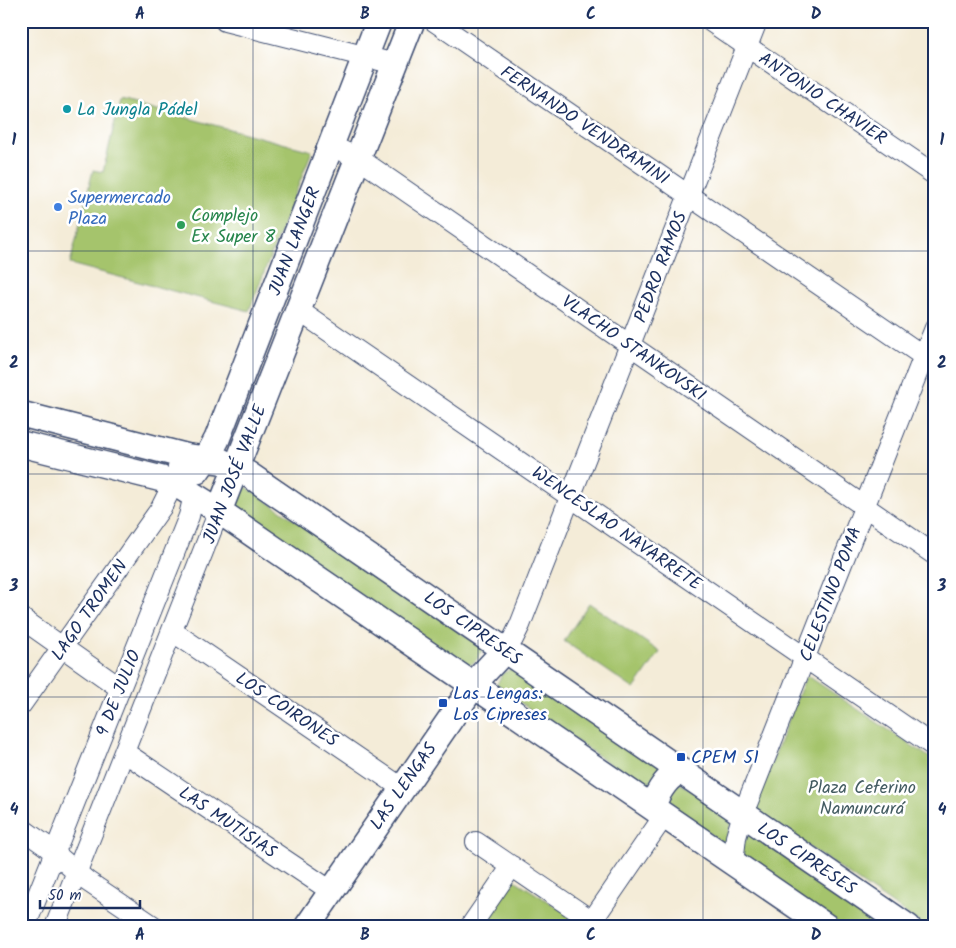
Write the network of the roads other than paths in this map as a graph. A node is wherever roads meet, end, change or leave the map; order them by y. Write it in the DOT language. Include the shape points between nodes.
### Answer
graph roads {
  1 [pos="225,21"];
  2 [pos="379,21"];
  3 [pos="412,21"];
  4 [pos="434,21"];
  5 [pos="710,21"];
  6 [pos="757,21"];
  7 [pos="747,46"];
  8 [pos="365,56"];
  9 [pos="395,64"];
  10 [pos="331,146"];
  11 [pos="358,158"];
  12 [pos="935,175"];
  13 [pos="688,195"];
  14 [pos="298,310"];
  15 [pos="935,328"];
  16 [pos="630,345"];
  17 [pos="929,360"];
  18 [pos="21,414"];
  19 [pos="21,444"];
  20 [pos="194,457"];
  21 [pos="236,468"];
  22 [pos="184,490"];
  23 [pos="570,497"];
  24 [pos="864,507"];
  25 [pos="219,511"];
  26 [pos="156,516"];
  27 [pos="182,533"];
  28 [pos="935,555"];
  29 [pos="21,618"];
  30 [pos="172,631"];
  31 [pos="62,647"];
  32 [pos="504,650"];
  33 [pos="805,658"];
  34 [pos="474,685"];
  35 [pos="120,688"];
  36 [pos="21,705"];
  37 [pos="935,747"];
  38 [pos="124,752"];
  39 [pos="683,772"];
  40 [pos="402,788"];
  41 [pos="661,813"];
  42 [pos="743,814"];
  43 [pos="21,828"];
  44 [pos="476,842"];
  45 [pos="65,863"];
  46 [pos="733,863"];
  47 [pos="512,866"];
  48 [pos="331,892"];
  49 [pos="597,924"];
  50 [pos="25,927"];
  51 [pos="56,927"];
  52 [pos="155,927"];
  53 [pos="307,927"];
  54 [pos="470,927"];
  55 [pos="827,927"];
  56 [pos="908,927"];
  1 -- 8 [label="street"];
  2 -- 8 [label="main road, JUAN LANGER"];
  3 -- 9 [label="main road, JUAN JOSÉ VALLE"];
  4 -- 13 [label="street, FERNANDO VENDRAMINI"];
  5 -- 7 [label="street, ANTONIO CHAVIER"];
  6 -- 7 [label="street, PEDRO RAMOS"];
  7 -- 12 [label="street, ANTONIO CHAVIER"];
  7 -- 13 [label="street, PEDRO RAMOS"];
  8 -- 9 [label="street"];
  8 -- 10 [label="main road, JUAN LANGER"];
  9 -- 11 [label="main road, JUAN JOSÉ VALLE"];
  10 -- 11 [label="street, VLACHO STANKOVSKI"];
  10 -- 20 [label="main road, JUAN LANGER" via="217,438"];
  11 -- 14 [label="main road, JUAN JOSÉ VALLE"];
  11 -- 16 [label="street, VLACHO STANKOVSKI"];
  13 -- 16 [label="street, PEDRO RAMOS"];
  13 -- 17 [label="street, FERNANDO VENDRAMINI"];
  14 -- 21 [label="main road, JUAN JOSÉ VALLE"];
  14 -- 23 [label="street, WENCESLAO NAVARRETE"];
  15 -- 17 [label="street, CELESTINO POMA"];
  16 -- 23 [label="street, PEDRO RAMOS"];
  16 -- 24 [label="street, VLACHO STANKOVSKI"];
  17 -- 24 [label="street, CELESTINO POMA"];
  18 -- 20 [label="main road, LOS CIPRESES"];
  19 -- 22 [label="main road" via="155,478"];
  20 -- 21 [label="main road, LOS CIPRESES" via="221,461"];
  20 -- 22 [label="main road, 9 DE JULIO" via="199,467"];
  21 -- 25 [label="main road, JUAN JOSÉ VALLE"];
  21 -- 32 [label="main road, LOS CIPRESES"];
  22 -- 25 [label="main road"];
  22 -- 26 [label="street, LAGO TROMEN" via="166,500"];
  22 -- 27 [label="street, 9 DE JULIO" via="190,513"];
  23 -- 32 [label="street, PEDRO RAMOS" via="518,630"];
  23 -- 33 [label="street, WENCESLAO NAVARRETE"];
  24 -- 28 [label="street, VLACHO STANKOVSKI"];
  24 -- 33 [label="street, CELESTINO POMA"];
  25 -- 30 [label="street, JUAN JOSÉ VALLE"];
  25 -- 34 [label="main road"];
  26 -- 27 [label="street" via="165,512 177,518 182,525"];
  26 -- 31 [label="street, LAGO TROMEN"];
  27 -- 35 [label="street, 9 DE JULIO"];
  29 -- 31 [label="street"];
  30 -- 38 [label="street, JUAN JOSÉ VALLE"];
  30 -- 40 [label="street, LOS COIRONES"];
  31 -- 35 [label="street"];
  31 -- 36 [label="street, LAGO TROMEN"];
  32 -- 34 [label="main road, LAS LENGAS"];
  32 -- 39 [label="main road, LOS CIPRESES"];
  33 -- 37 [label="street, WENCESLAO NAVARRETE"];
  33 -- 42 [label="street, CELESTINO POMA"];
  34 -- 40 [label="main road, LAS LENGAS"];
  34 -- 41 [label="main road"];
  35 -- 45 [label="street, 9 DE JULIO"];
  38 -- 45 [label="street, JUAN JOSÉ VALLE"];
  38 -- 48 [label="street, LAS MUTISIAS"];
  39 -- 41 [label="main road" via="672,775 657,797 654,804"];
  39 -- 42 [label="main road, LOS CIPRESES"];
  40 -- 48 [label="main road, LAS LENGAS"];
  41 -- 46 [label="main road"];
  41 -- 49 [label="street"];
  42 -- 46 [label="street, CELESTINO POMA"];
  42 -- 56 [label="main road, LOS CIPRESES"];
  43 -- 45 [label="street"];
  44 -- 47 [label="street"];
  45 -- 50 [label="street, 9 DE JULIO"];
  45 -- 51 [label="street, JUAN JOSÉ VALLE"];
  45 -- 52 [label="street"];
  46 -- 55 [label="main road"];
  47 -- 49 [label="street"];
  47 -- 54 [label="street"];
  48 -- 53 [label="main road, LAS LENGAS"];
}
